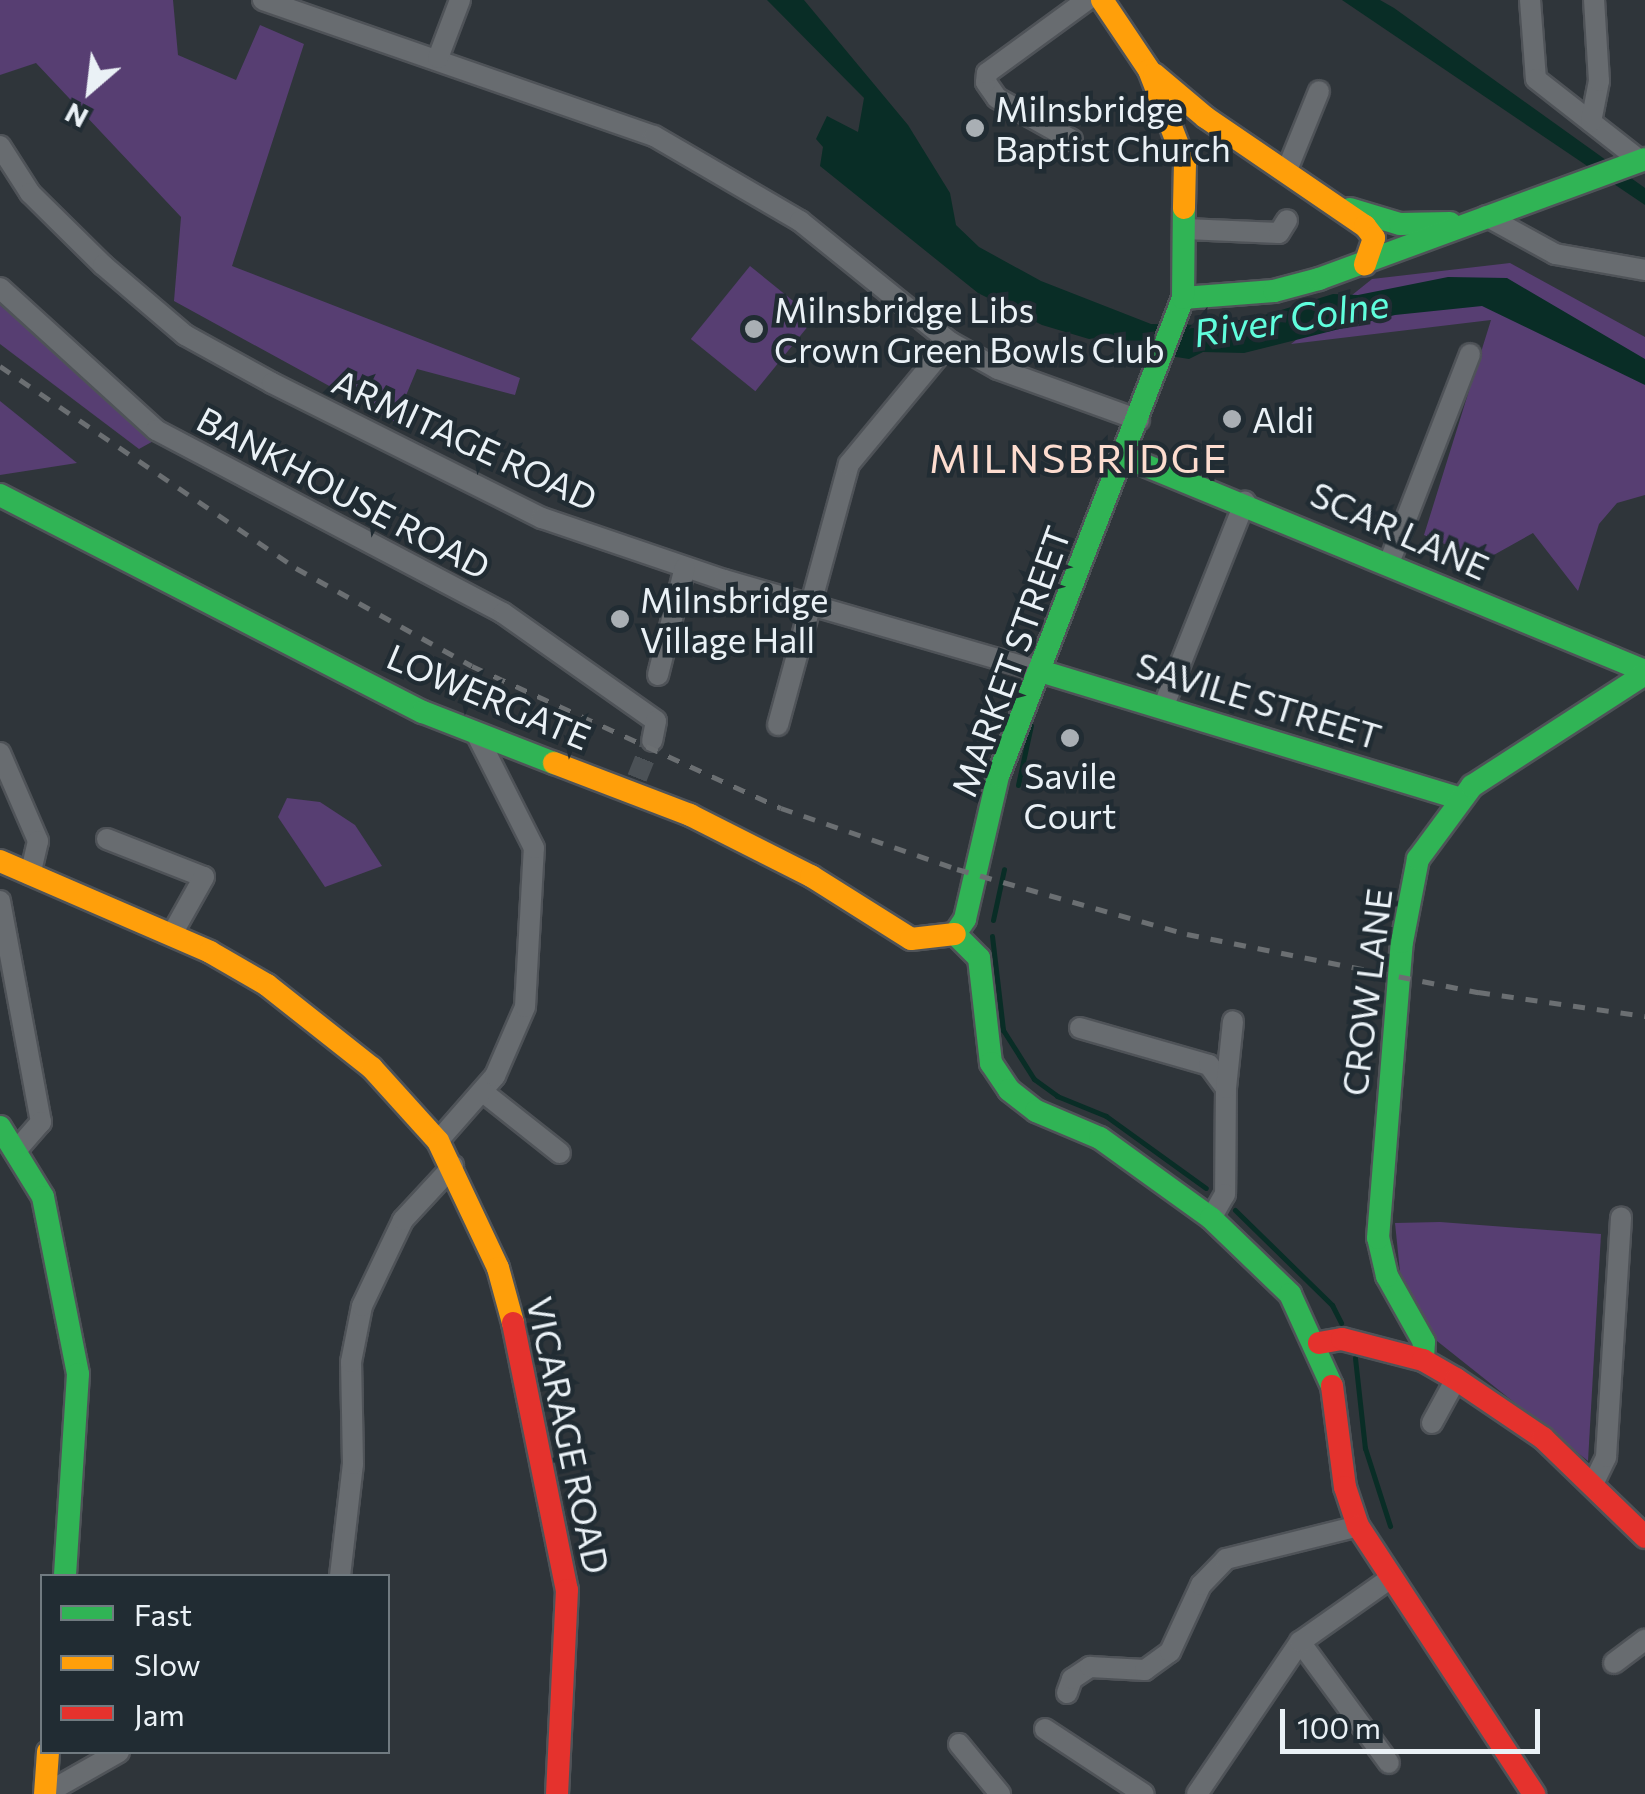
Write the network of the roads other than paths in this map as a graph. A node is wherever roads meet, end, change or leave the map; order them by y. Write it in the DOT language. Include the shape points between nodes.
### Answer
graph roads {
  1 [pos="263,0"];
  2 [pos="460,0"];
  3 [pos="1087,0"];
  4 [pos="1102,0"];
  5 [pos="1530,0"];
  6 [pos="1594,0"];
  7 [pos="438,58"];
  8 [pos="1149,70"];
  9 [pos="1318,91"];
  10 [pos="1205,117"];
  11 [pos="1590,122"];
  12 [pos="1072,140"];
  13 [pos="0,146"];
  14 [pos="1637,160"];
  15 [pos="1185,163"];
  16 [pos="1288,170"];
  17 [pos="1336,203"];
  18 [pos="1481,218"];
  19 [pos="1287,220"];
  20 [pos="1185,230"];
  21 [pos="1365,264"];
  22 [pos="1645,270"];
  23 [pos="0,288"];
  24 [pos="1182,303"];
  25 [pos="950,342"];
  26 [pos="1470,354"];
  27 [pos="1139,420"];
  28 [pos="1126,457"];
  29 [pos="0,495"];
  30 [pos="1245,501"];
  31 [pos="1388,562"];
  32 [pos="685,567"];
  33 [pos="812,604"];
  34 [pos="1040,671"];
  35 [pos="1645,673"];
  36 [pos="658,675"];
  37 [pos="1164,706"];
  38 [pos="778,725"];
  39 [pos="477,735"];
  40 [pos="652,741"];
  41 [pos="0,753"];
  42 [pos="1458,798"];
  43 [pos="108,839"];
  44 [pos="0,861"];
  45 [pos="30,875"];
  46 [pos="1,905"];
  47 [pos="172,934"];
  48 [pos="955,934"];
  49 [pos="1233,1021"];
  50 [pos="1080,1028"];
  51 [pos="1226,1088"];
  52 [pos="483,1092"];
  53 [pos="0,1128"];
  54 [pos="438,1141"];
  55 [pos="16,1150"];
  56 [pos="560,1153"];
  57 [pos="453,1166"];
  58 [pos="1211,1218"];
  59 [pos="1621,1218"];
  60 [pos="1320,1343"];
  61 [pos="1423,1360"];
  62 [pos="1456,1380"];
  63 [pos="1432,1423"];
  64 [pos="1594,1482"];
  65 [pos="1358,1526"];
  66 [pos="1645,1537"];
  67 [pos="65,1574"];
  68 [pos="340,1574"];
  69 [pos="1392,1577"];
  70 [pos="1645,1640"];
  71 [pos="1300,1642"];
  72 [pos="1614,1663"];
  73 [pos="1067,1693"];
  74 [pos="1045,1729"];
  75 [pos="960,1744"];
  76 [pos="48,1754"];
  77 [pos="115,1754"];
  78 [pos="1388,1763"];
  79 [pos="45,1794"];
  80 [pos="557,1794"];
  81 [pos="1000,1794"];
  82 [pos="1144,1794"];
  83 [pos="1196,1794"];
  84 [pos="1534,1794"];
  1 -- 7 [label="street"];
  2 -- 7 [label="street"];
  3 -- 12 [label="street" via="987,74 986,82 997,98"];
  4 -- 8 [label="street, MARKET STREET"];
  5 -- 11 [label="street" via="1536,79"];
  6 -- 11 [label="street" via="1600,80"];
  7 -- 25 [label="street" via="654,136 730,178 800,221"];
  8 -- 10 [label="street, MARKET STREET"];
  8 -- 15 [label="street, MARKET STREET"];
  9 -- 16 [label="street"];
  10 -- 15 [label="street"];
  10 -- 16 [label="street, MARKET STREET"];
  11 -- 14 [label="street"];
  13 -- 32 [label="street, ARMITAGE ROAD" via="30,193 185,335 542,518"];
  14 -- 18 [label="street"];
  15 -- 20 [label="street, MARKET STREET"];
  16 -- 17 [label="street, MARKET STREET"];
  17 -- 18 [label="street" via="1400,224"];
  17 -- 21 [label="street" via="1374,238"];
  18 -- 21 [label="street"];
  18 -- 22 [label="street" via="1555,254"];
  19 -- 20 [label="street" via="1279,233"];
  20 -- 24 [label="street, MARKET STREET"];
  21 -- 24 [label="street" via="1274,291"];
  23 -- 40 [label="street, BANKHOUSE ROAD" via="156,430 503,612 656,721"];
  24 -- 27 [label="street, MARKET STREET"];
  25 -- 27 [label="street" via="998,369"];
  25 -- 33 [label="street" via="849,464"];
  26 -- 31 [label="street"];
  27 -- 28 [label="street, MARKET STREET"];
  28 -- 30 [label="street, SCAR LANE"];
  28 -- 34 [label="street, MARKET STREET"];
  29 -- 39 [label="street, LOWERGATE"];
  30 -- 31 [label="street, SCAR LANE"];
  30 -- 37 [label="street"];
  31 -- 35 [label="street, SCAR LANE"];
  32 -- 33 [label="street, ARMITAGE ROAD"];
  32 -- 36 [label="street"];
  33 -- 34 [label="street, ARMITAGE ROAD"];
  33 -- 38 [label="street"];
  34 -- 37 [label="street, SAVILE STREET"];
  34 -- 48 [label="street, MARKET STREET" via="998,776 965,919"];
  35 -- 42 [label="street, CROW LANE" via="1549,730"];
  37 -- 42 [label="street, SAVILE STREET"];
  39 -- 48 [label="street, LOWERGATE" via="635,785 811,876 911,939"];
  39 -- 52 [label="street" via="534,848 525,1006"];
  41 -- 45 [label="street" via="38,841"];
  42 -- 61 [label="street, CROW LANE" via="1418,859 1402,942 1380,1202 1378,1238 1387,1276 1424,1342"];
  43 -- 47 [label="street" via="204,877"];
  44 -- 45 [label="street, VICARAGE ROAD"];
  45 -- 47 [label="street, VICARAGE ROAD"];
  46 -- 55 [label="street" via="41,1122"];
  47 -- 54 [label="street, VICARAGE ROAD" via="329,1029"];
  48 -- 58 [label="street" via="979,958 991,1062 1009,1090 1036,1111 1100,1138"];
  49 -- 51 [label="street"];
  50 -- 51 [label="street" via="1208,1065"];
  51 -- 58 [label="street" via="1225,1194"];
  52 -- 54 [label="street"];
  52 -- 56 [label="street"];
  53 -- 55 [label="street"];
  54 -- 57 [label="street, VICARAGE ROAD"];
  55 -- 67 [label="street" via="42,1197 78,1374"];
  57 -- 68 [label="street" via="404,1220 362,1306 351,1362 353,1464"];
  57 -- 80 [label="street, VICARAGE ROAD" via="498,1268 534,1403 567,1590"];
  58 -- 60 [label="street" via="1290,1294"];
  59 -- 64 [label="street" via="1606,1457"];
  60 -- 61 [label="street" via="1342,1339"];
  60 -- 65 [label="street" via="1337,1404 1344,1487"];
  61 -- 62 [label="street"];
  62 -- 63 [label="street"];
  62 -- 64 [label="street" via="1543,1438"];
  64 -- 66 [label="street"];
  65 -- 69 [label="street"];
  65 -- 73 [label="street" via="1226,1559 1201,1585 1170,1652 1146,1670 1090,1667"];
  69 -- 71 [label="street"];
  69 -- 84 [label="street"];
  70 -- 72 [label="street"];
  71 -- 78 [label="street"];
  71 -- 83 [label="street"];
  74 -- 82 [label="street"];
  75 -- 81 [label="street"];
  76 -- 79 [label="street"];
  77 -- 79 [label="street"];
}
